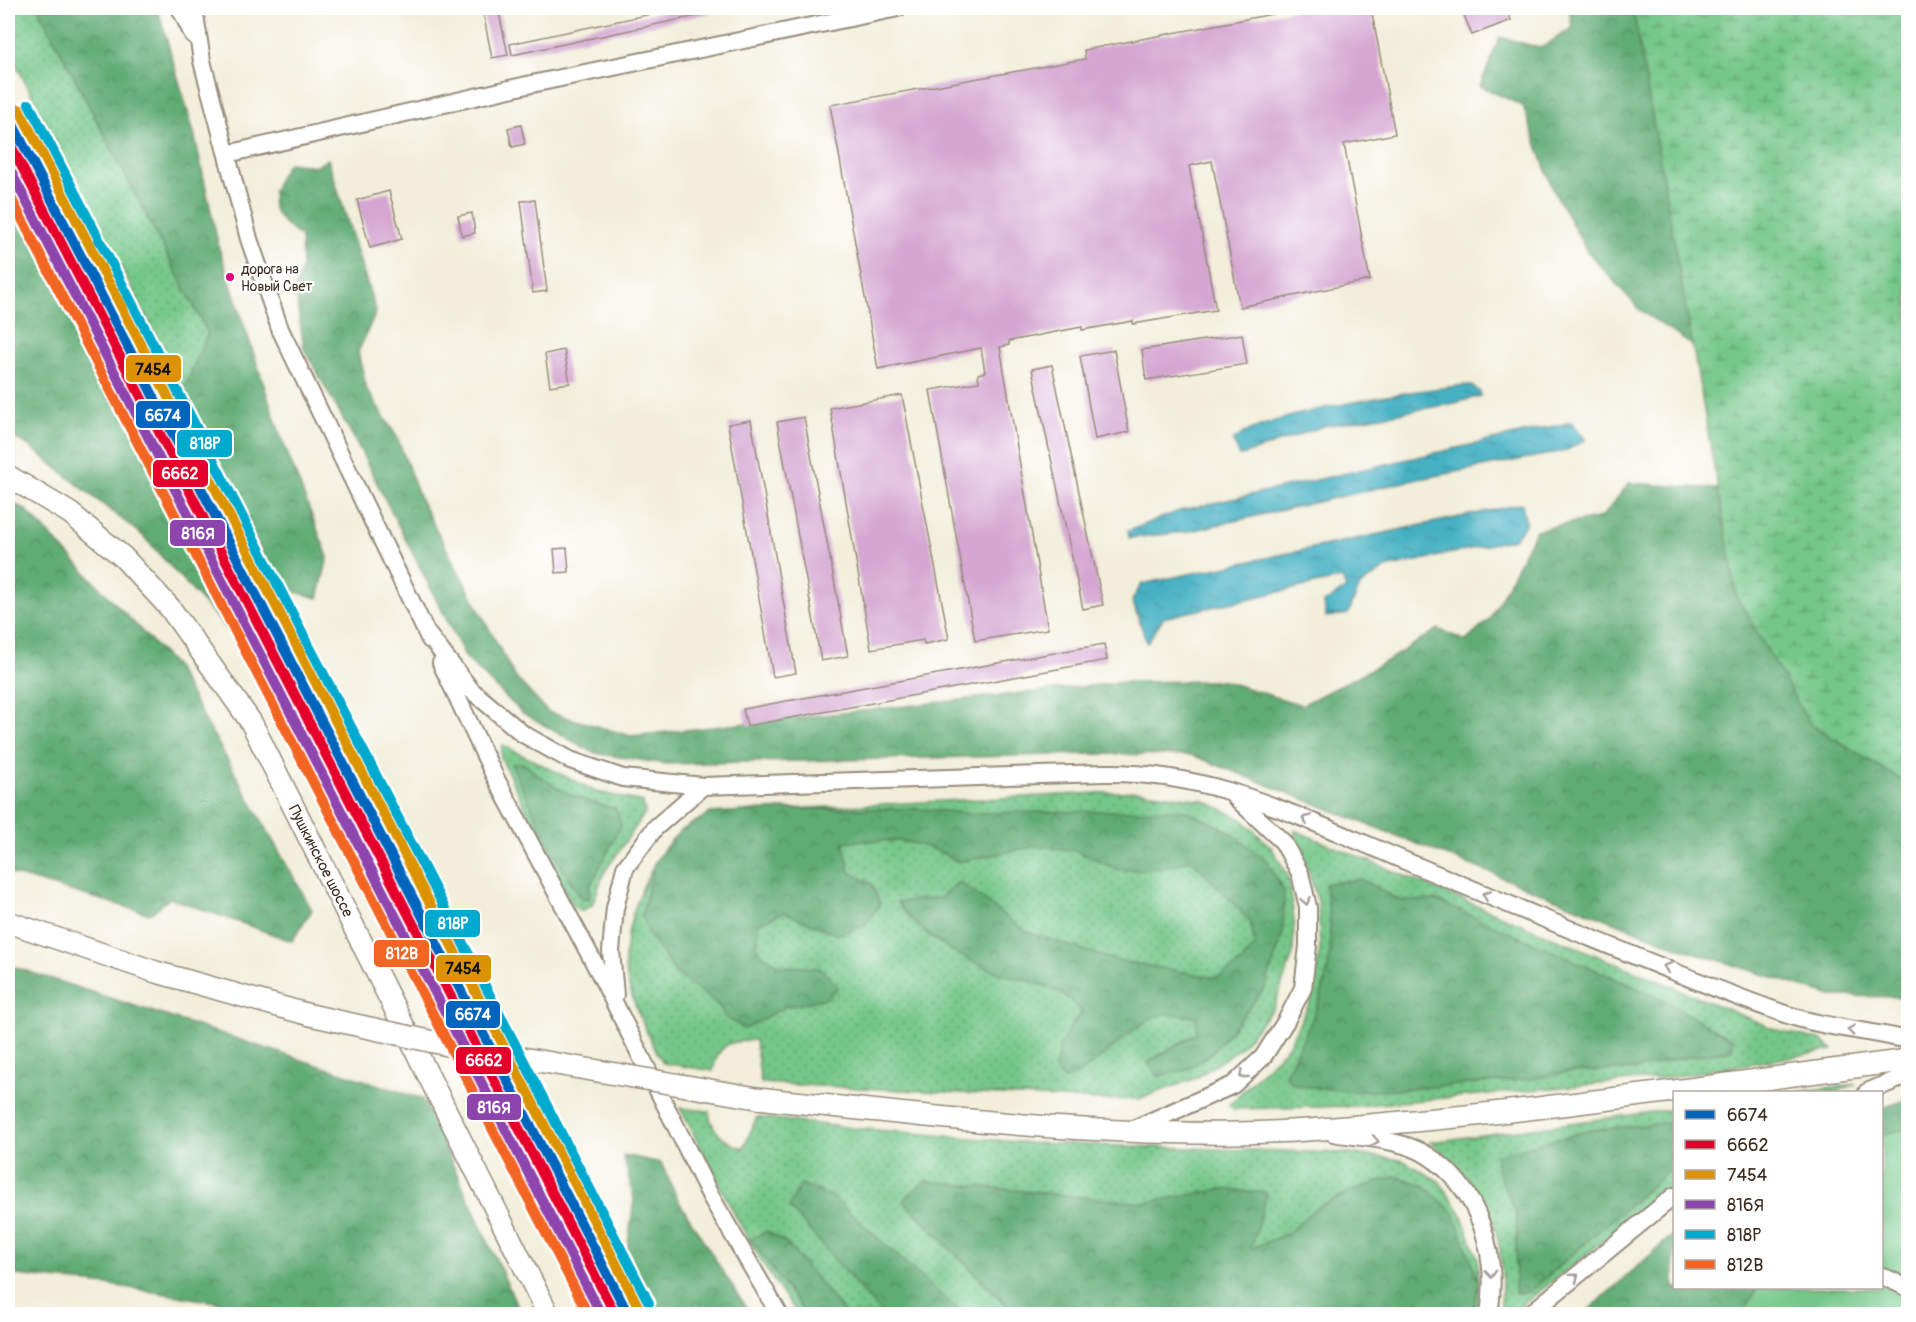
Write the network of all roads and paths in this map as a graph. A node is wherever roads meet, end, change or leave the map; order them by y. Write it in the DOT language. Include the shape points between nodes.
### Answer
graph roads {
  1 [pos="180,8"];
  2 [pos="194,8"];
  3 [pos="897,8"];
  4 [pos="199,46"];
  5 [pos="227,154"];
  6 [pos="8,476"];
  7 [pos="426,632"];
  8 [pos="703,786"];
  9 [pos="1225,789"];
  10 [pos="8,922"];
  11 [pos="616,1007"];
  12 [pos="1908,1040"];
  13 [pos="1908,1060"];
  14 [pos="1908,1075"];
  15 [pos="1869,1091"];
  16 [pos="1317,1130"];
  17 [pos="1129,1131"];
  18 [pos="1673,1197"];
  19 [pos="1883,1277"];
  20 [pos="1908,1288"];
  21 [pos="548,1314"];
  22 [pos="779,1314"];
  23 [pos="1489,1314"];
  24 [pos="1530,1314"];
  1 -- 4 [label="street"];
  2 -- 4 [label="street"];
  3 -- 5 [label="street"];
  4 -- 5 [label="street"];
  5 -- 7 [label="street" via="260,276 280,328"];
  6 -- 21 [label="main road, Пушкинское шоссе" via="70,513 123,557 170,608 251,722"];
  7 -- 8 [label="street" via="471,690 523,734 570,760 623,778"];
  7 -- 11 [label="street" via="495,777"];
  8 -- 9 [label="street" via="1143,773"];
  8 -- 11 [label="street" via="655,828 625,868 615,908 611,951"];
  12 -- 9 [label="street, one-way" via="1786,1014"];
  9 -- 17 [label="street, one-way" via="1283,842 1300,873 1308,907 1303,988 1263,1056 1233,1085"];
  10 -- 17 [label="main road, bridge" via="156,972 310,1015 458,1047 757,1098"];
  11 -- 22 [label="street" via="711,1197"];
  13 -- 16 [label="main road" via="1513,1111"];
  14 -- 15 [label="street"];
  16 -- 17 [label="main road"];
  16 -- 23 [label="street, one-way" via="1412,1148 1446,1170 1470,1201 1486,1238 1491,1272"];
  24 -- 18 [label="street, one-way"];
  19 -- 20 [label="street"];
}
